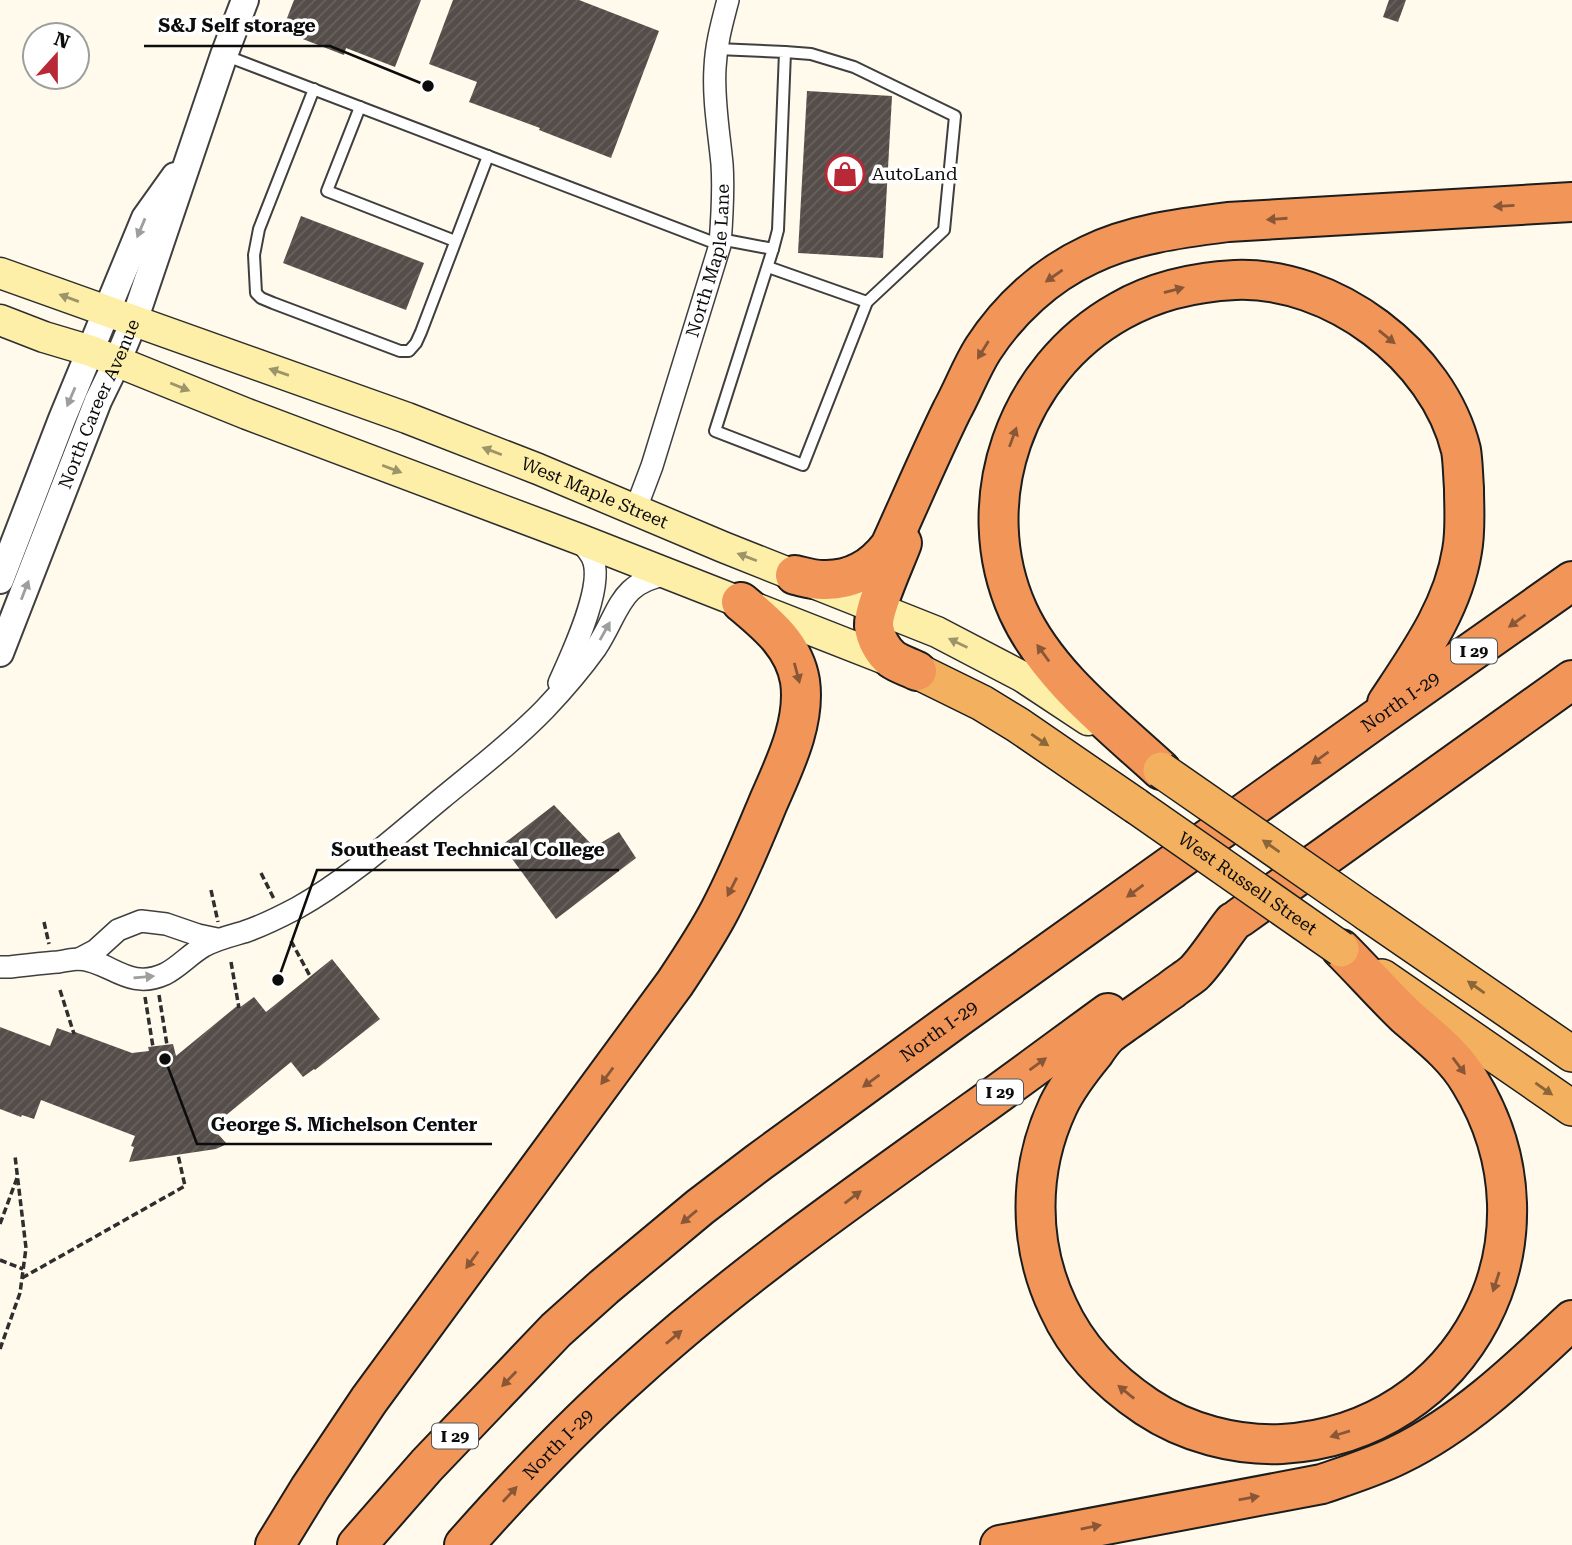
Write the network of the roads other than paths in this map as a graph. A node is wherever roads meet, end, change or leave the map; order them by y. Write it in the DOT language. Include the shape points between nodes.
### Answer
graph roads {
  1 [pos="246,0"];
  2 [pos="728,0"];
  3 [pos="717,49"];
  4 [pos="785,52"];
  5 [pos="224,55"];
  6 [pos="313,89"];
  7 [pos="360,107"];
  8 [pos="488,156"];
  9 [pos="1572,202"];
  10 [pos="455,241"];
  11 [pos="720,242"];
  12 [pos="773,249"];
  13 [pos="768,267"];
  14 [pos="0,273"];
  15 [pos="867,302"];
  16 [pos="120,316"];
  17 [pos="0,320"];
  18 [pos="104,357"];
  19 [pos="956,404"];
  20 [pos="635,511"];
  21 [pos="579,539"];
  22 [pos="670,574"];
  23 [pos="1,575"];
  24 [pos="795,575"];
  25 [pos="1572,581"];
  26 [pos="741,602"];
  27 [pos="877,608"];
  28 [pos="0,653"];
  29 [pos="917,671"];
  30 [pos="1572,680"];
  31 [pos="549,705"];
  32 [pos="1376,719"];
  33 [pos="1161,770"];
  34 [pos="1233,922"];
  35 [pos="218,932"];
  36 [pos="1341,949"];
  37 [pos="79,959"];
  38 [pos="0,967"];
  39 [pos="1572,1054"];
  40 [pos="1572,1108"];
  41 [pos="1572,1306"];
  42 [pos="1572,1320"];
  43 [pos="1502,1383"];
  44 [pos="275,1545"];
  45 [pos="357,1545"];
  46 [pos="464,1545"];
  47 [pos="1000,1545"];
  1 -- 5 [label="street, North Career Avenue"];
  2 -- 3 [label="street, North Maple Lane"];
  3 -- 4 [label="lane"];
  3 -- 11 [label="street, North Maple Lane" via="715,105 723,208"];
  4 -- 12 [label="lane" via="778,230"];
  4 -- 15 [label="lane" via="811,54 854,67 955,116 943,230"];
  5 -- 6 [label="lane"];
  5 -- 16 [label="street, North Career Avenue" via="192,151"];
  6 -- 7 [label="lane"];
  6 -- 10 [label="lane" via="259,229 254,255 261,298 409,351 416,344"];
  7 -- 8 [label="lane"];
  7 -- 10 [label="lane" via="327,191"];
  8 -- 10 [label="lane"];
  8 -- 11 [label="lane"];
  9 -- 19 [label="highway, one-way" via="1228,222 1136,238 1090,254 1020,303 983,349"];
  11 -- 12 [label="lane"];
  11 -- 20 [label="street, North Maple Lane"];
  12 -- 13 [label="lane"];
  13 -- 15 [label="lane"];
  13 -- 15 [label="lane" via="715,431 803,466"];
  16 -- 14 [label="main road, West Maple Street, one-way"];
  16 -- 18 [label="street, North Career Avenue"];
  20 -- 16 [label="main road, West Maple Street, one-way" via="418,422"];
  17 -- 18 [label="main road"];
  18 -- 21 [label="main road, one-way"];
  18 -- 23 [label="street, North Career Avenue, one-way" via="62,419"];
  28 -- 18 [label="street, North Career Avenue, one-way" via="93,414"];
  19 -- 24 [label="highway" via="880,559 867,569 837,579 821,581"];
  19 -- 27 [label="highway"];
  24 -- 20 [label="main road, West Maple Street, one-way"];
  21 -- 22 [label="main road"];
  21 -- 31 [label="street" via="593,558 595,587"];
  22 -- 26 [label="main road"];
  31 -- 22 [label="street, one-way" via="596,647 625,595 653,577"];
  24 -- 27 [label="main road, West Maple Street"];
  25 -- 32 [label="highway, North I-29 / I 29, one-way"];
  26 -- 29 [label="main road"];
  26 -- 44 [label="highway, one-way" via="784,642 800,679 801,701 787,758 737,876 675,983 369,1400"];
  27 -- 29 [label="highway" via="874,626 878,641 893,659"];
  33 -- 27 [label="main road, West Maple Street, one-way" via="1023,677 937,632"];
  29 -- 36 [label="highway, West Russell Street, one-way, bridge" via="1026,731"];
  30 -- 34 [label="highway, North I-29 / I 29"];
  31 -- 35 [label="street" via="397,836 321,894 245,932"];
  33 -- 32 [label="highway, one-way" via="1071,686 1033,638 1007,582 998,522 1005,461 1029,402 1046,375 1091,330 1146,298 1176,288 1239,280 1302,289 1329,300 1400,348 1431,386 1454,429 1461,453 1465,528 1457,575 1440,617"];
  32 -- 45 [label="highway, North I-29 / I 29, one-way" via="700,1207 556,1330"];
  39 -- 33 [label="highway, one-way, bridge"];
  36 -- 34 [label="highway, one-way" via="1454,1058 1485,1107 1498,1142 1507,1190 1508,1222 1496,1284 1466,1344 1444,1371 1394,1411 1363,1427 1302,1443 1242,1442 1212,1436 1157,1414 1130,1396 1083,1349 1050,1291 1040,1257 1035,1198 1046,1136 1076,1076 1107,1036 1194,972"];
  46 -- 34 [label="highway, North I-29 / I 29, one-way" via="595,1408 765,1263"];
  35 -- 37 [label="street" via="198,935 141,921 118,930"];
  37 -- 35 [label="street, one-way" via="127,977 150,978 164,974"];
  36 -- 40 [label="highway, West Russell Street, one-way"];
  37 -- 38 [label="street"];
  41 -- 43 [label="highway"];
  42 -- 43 [label="highway"];
  47 -- 43 [label="highway, one-way" via="1282,1492 1362,1471 1437,1434"];
}
